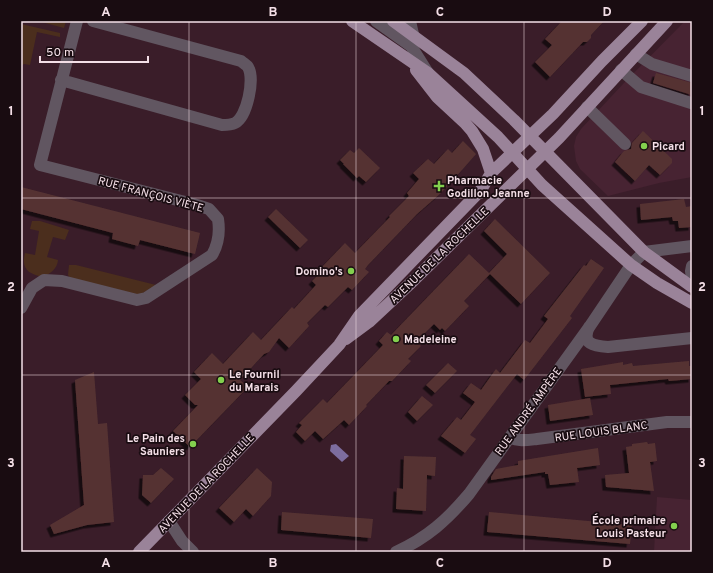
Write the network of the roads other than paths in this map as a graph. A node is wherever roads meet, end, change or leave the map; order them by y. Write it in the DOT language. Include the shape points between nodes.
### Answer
graph roads {
  1 [pos="77,21"];
  2 [pos="93,21"];
  3 [pos="352,21"];
  4 [pos="376,21"];
  5 [pos="393,21"];
  6 [pos="410,21"];
  7 [pos="642,21"];
  8 [pos="667,21"];
  9 [pos="410,46"];
  10 [pos="636,54"];
  11 [pos="621,70"];
  12 [pos="692,76"];
  13 [pos="61,80"];
  14 [pos="690,103"];
  15 [pos="587,107"];
  16 [pos="529,136"];
  17 [pos="624,144"];
  18 [pos="512,152"];
  19 [pos="545,152"];
  20 [pos="527,169"];
  21 [pos="491,173"];
  22 [pos="692,246"];
  23 [pos="644,252"];
  24 [pos="630,265"];
  25 [pos="692,266"];
  26 [pos="692,279"];
  27 [pos="692,286"];
  28 [pos="692,303"];
  29 [pos="21,308"];
  30 [pos="590,326"];
  31 [pos="692,338"];
  32 [pos="339,345"];
  33 [pos="592,345"];
  34 [pos="574,347"];
  35 [pos="692,422"];
  36 [pos="510,437"];
  37 [pos="169,521"];
  38 [pos="139,552"];
  39 [pos="192,552"];
  40 [pos="396,552"];
  1 -- 13 [label="street"];
  2 -- 13 [label="street" via="241,61 248,66 252,78 242,116 234,124 222,125"];
  3 -- 9 [label="main road"];
  4 -- 9 [label="street"];
  5 -- 9 [label="main road"];
  6 -- 9 [label="street"];
  7 -- 16 [label="main road, AVENUE DE LA ROCHELLE"];
  8 -- 10 [label="main road, AVENUE DE LA ROCHELLE"];
  9 -- 16 [label="main road" via="432,50 464,73"];
  9 -- 18 [label="main road" via="428,73"];
  9 -- 21 [label="main road" via="437,97 472,131 483,149"];
  10 -- 11 [label="main road, AVENUE DE LA ROCHELLE"];
  10 -- 12 [label="street" via="652,64"];
  11 -- 14 [label="street" via="641,86"];
  11 -- 15 [label="main road, AVENUE DE LA ROCHELLE"];
  13 -- 29 [label="street, RUE FRANÇOIS VIÈTE" via="40,166 209,209 218,219 219,238 212,255 146,298 137,300 62,281 44,280 32,288"];
  15 -- 17 [label="street"];
  15 -- 19 [label="main road, AVENUE DE LA ROCHELLE"];
  16 -- 18 [label="main road, AVENUE DE LA ROCHELLE"];
  16 -- 19 [label="main road"];
  18 -- 20 [label="main road"];
  18 -- 21 [label="main road, AVENUE DE LA ROCHELLE"];
  19 -- 20 [label="main road, AVENUE DE LA ROCHELLE"];
  19 -- 23 [label="main road"];
  20 -- 24 [label="main road"];
  20 -- 32 [label="main road, AVENUE DE LA ROCHELLE" via="414,280 369,322"];
  21 -- 32 [label="main road, AVENUE DE LA ROCHELLE" via="481,190 359,316"];
  22 -- 23 [label="street"];
  23 -- 24 [label="street, RUE ANDRÉ AMPÈRE"];
  23 -- 27 [label="main road"];
  24 -- 28 [label="main road"];
  24 -- 30 [label="street, RUE ANDRÉ AMPÈRE"];
  25 -- 26 [label="street"];
  30 -- 33 [label="street" via="586,338"];
  30 -- 34 [label="street, RUE ANDRÉ AMPÈRE"];
  31 -- 33 [label="street" via="608,347"];
  32 -- 37 [label="main road, AVENUE DE LA ROCHELLE"];
  33 -- 34 [label="street"];
  34 -- 36 [label="street, RUE ANDRÉ AMPÈRE"];
  35 -- 36 [label="street, RUE LOUIS BLANC" via="667,422 537,440"];
  36 -- 40 [label="street, RUE ANDRÉ AMPÈRE" via="469,494 449,516 428,534"];
  37 -- 38 [label="main road, AVENUE DE LA ROCHELLE"];
  37 -- 39 [label="street"];
}
